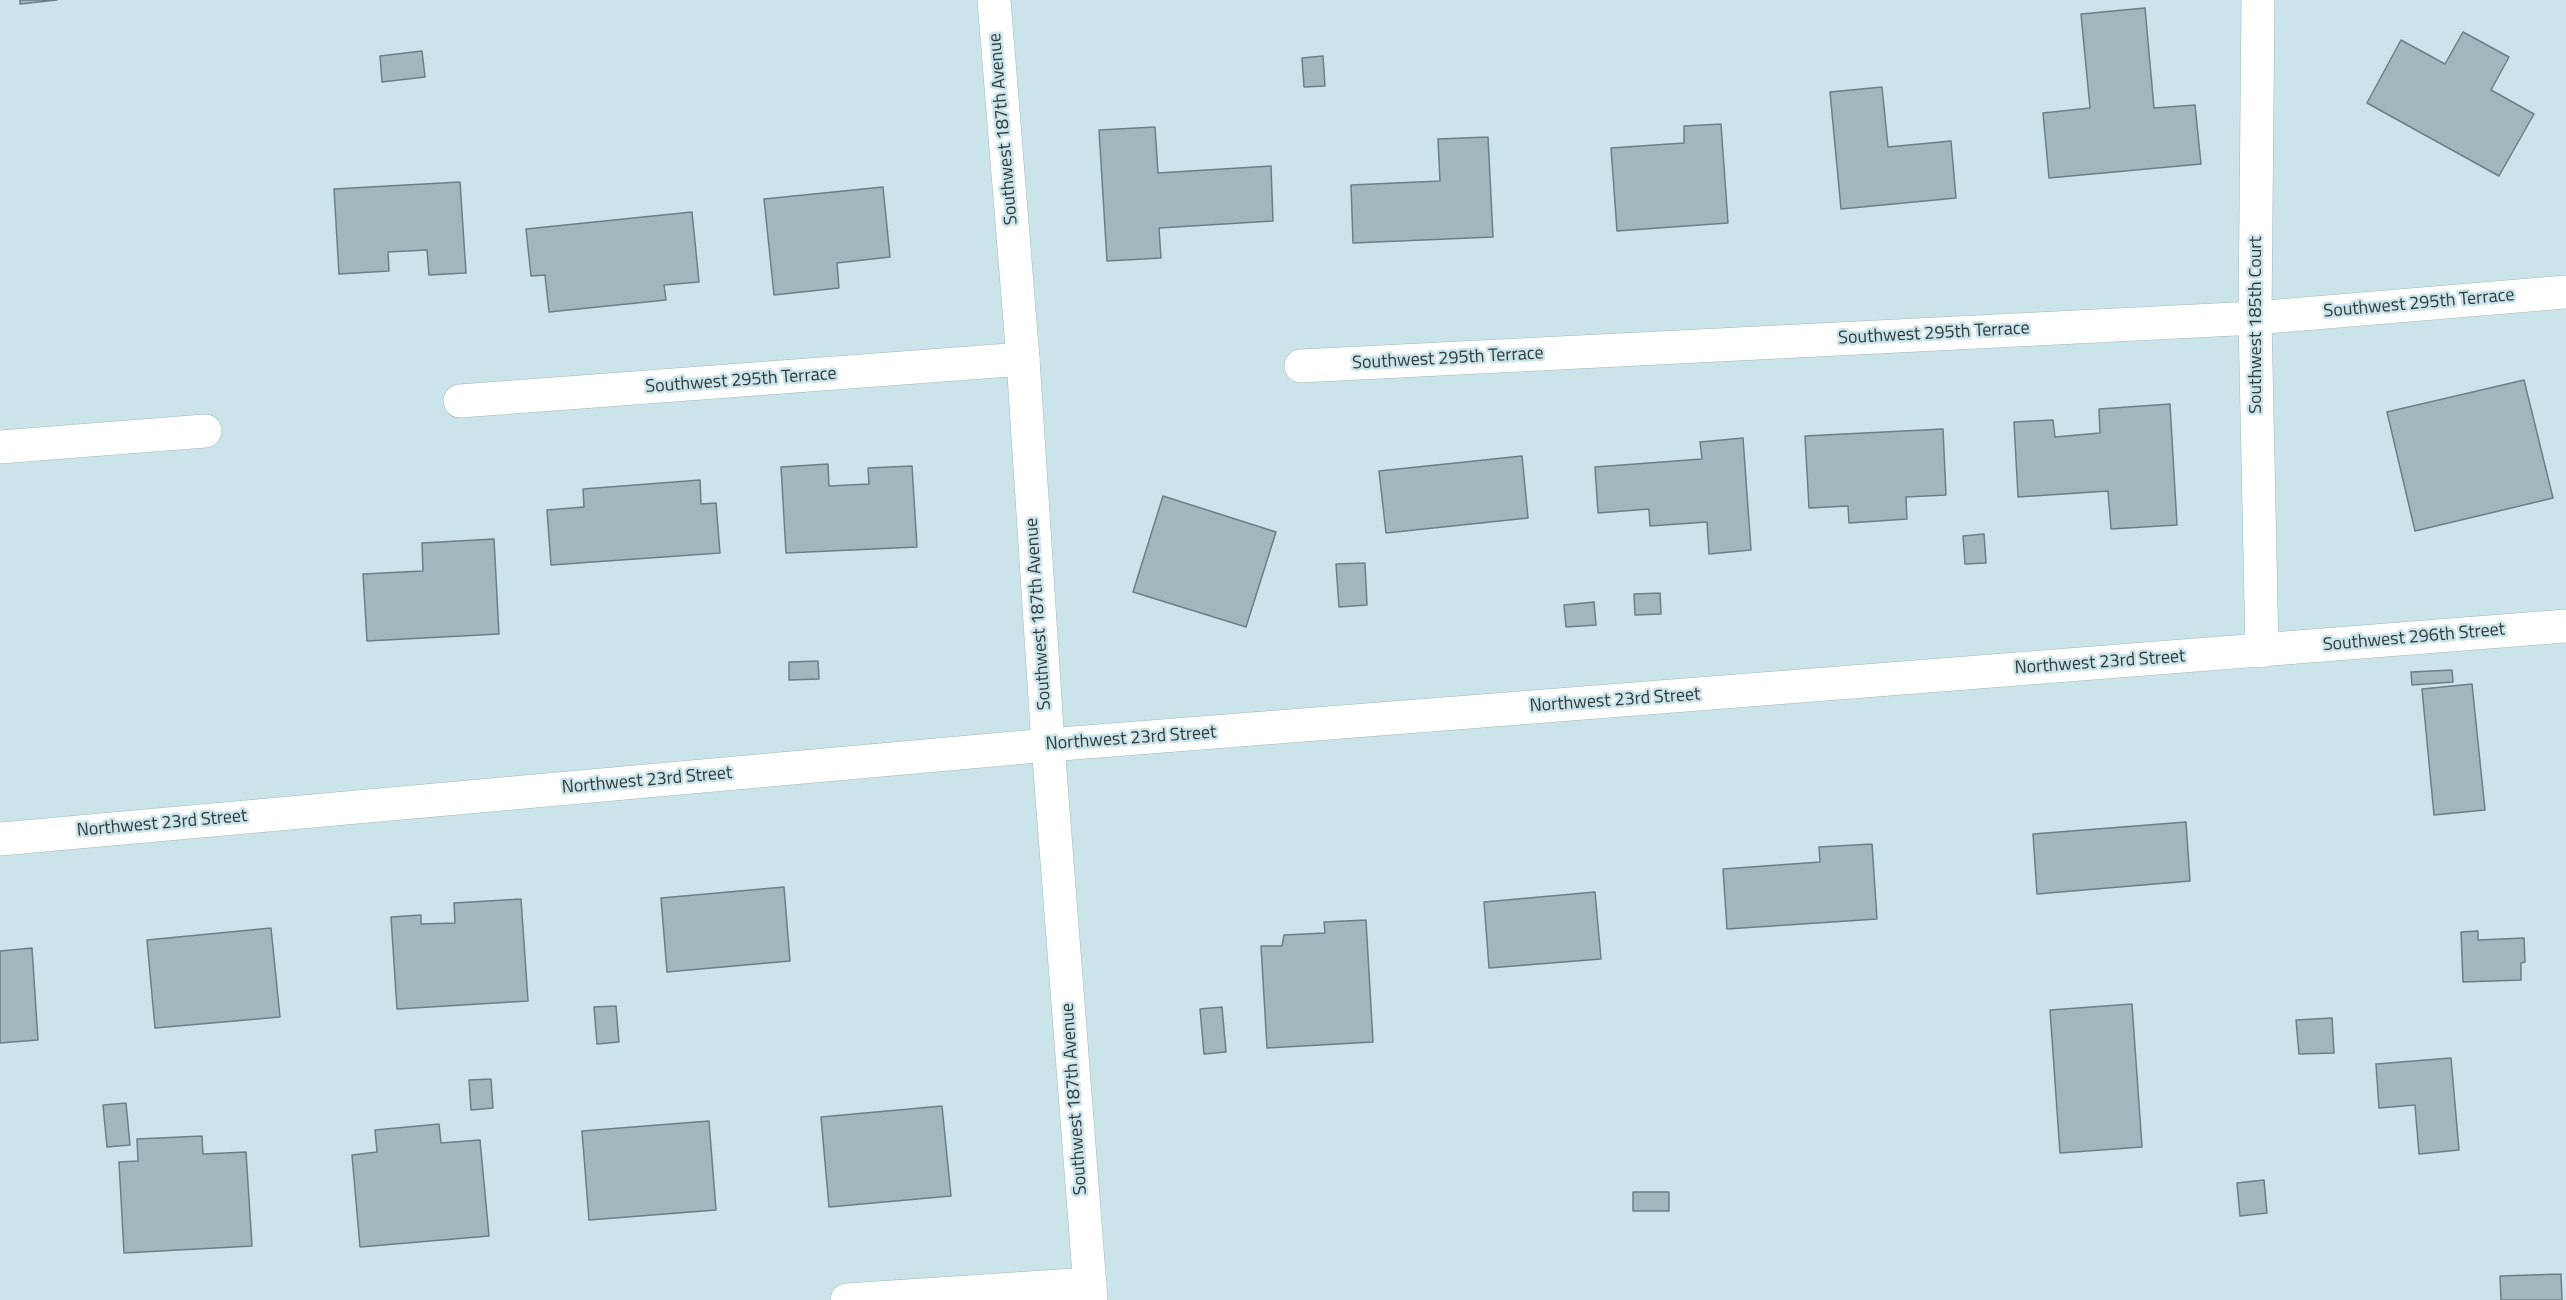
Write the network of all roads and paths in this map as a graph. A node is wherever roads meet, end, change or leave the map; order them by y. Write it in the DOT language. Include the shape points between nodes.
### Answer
graph roads {
  1 [pos="993,0"];
  2 [pos="2258,0"];
  3 [pos="2566,292"];
  4 [pos="2255,318"];
  5 [pos="1023,359"];
  6 [pos="1300,366"];
  7 [pos="460,401"];
  8 [pos="205,431"];
  9 [pos="0,447"];
  10 [pos="2566,626"];
  11 [pos="2262,651"];
  12 [pos="1048,745"];
  13 [pos="0,839"];
  14 [pos="1090,1292"];
  15 [pos="847,1300"];
  1 -- 5 [label="street, Southwest 187th Avenue"];
  2 -- 4 [label="street, Southwest 185th Court"];
  3 -- 4 [label="street, Southwest 295th Terrace"];
  4 -- 6 [label="street, Southwest 295th Terrace"];
  4 -- 11 [label="street, Southwest 185th Court"];
  5 -- 7 [label="street, Southwest 295th Terrace"];
  5 -- 12 [label="street, Southwest 187th Avenue"];
  8 -- 9 [label="street"];
  10 -- 11 [label="street, Southwest 296th Street"];
  11 -- 12 [label="street, Northwest 23rd Street"];
  12 -- 13 [label="street, Northwest 23rd Street"];
  12 -- 14 [label="street, Southwest 187th Avenue"];
  14 -- 15 [label="street"];
}
